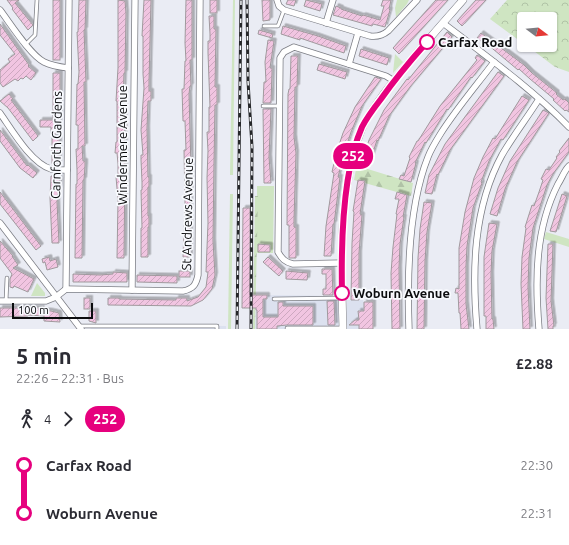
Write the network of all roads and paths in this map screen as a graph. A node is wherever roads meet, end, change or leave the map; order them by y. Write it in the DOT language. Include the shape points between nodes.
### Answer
graph roads {
  1 [pos="37,0"];
  2 [pos="69,0"];
  3 [pos="135,0"];
  4 [pos="200,0"];
  5 [pos="277,0"];
  6 [pos="333,0"];
  7 [pos="417,0"];
  8 [pos="463,0"];
  9 [pos="0,10"];
  10 [pos="284,10"];
  11 [pos="326,23"];
  12 [pos="443,23"];
  13 [pos="264,26"];
  14 [pos="358,33"];
  15 [pos="26,44"];
  16 [pos="494,62"];
  17 [pos="349,64"];
  18 [pos="68,68"];
  19 [pos="394,81"];
  20 [pos="539,99"];
  21 [pos="263,106"];
  22 [pos="279,106"];
  23 [pos="0,113"];
  24 [pos="569,127"];
  25 [pos="569,166"];
  26 [pos="67,170"];
  27 [pos="0,223"];
  28 [pos="342,263"];
  29 [pos="7,278"];
  30 [pos="66,289"];
  31 [pos="132,290"];
  32 [pos="56,297"];
  33 [pos="342,298"];
  34 [pos="274,299"];
  35 [pos="3,301"];
  36 [pos="80,327"];
  37 [pos="286,328"];
  38 [pos="216,329"];
  39 [pos="343,329"];
  40 [pos="409,329"];
  41 [pos="477,329"];
  42 [pos="539,329"];
  1 -- 15 [label="lane" via="35,35"];
  2 -- 18 [label="street, Carnforth Gardens"];
  3 -- 31 [label="street, Windermere Avenue"];
  4 -- 31 [label="street, St Andrews Avenue" via="198,275 191,289 183,291"];
  5 -- 10 [label="street"];
  6 -- 11 [label="street"];
  7 -- 14 [label="street" via="382,35 373,37"];
  8 -- 12 [label="street"];
  9 -- 15 [label="street"];
  10 -- 11 [label="street"];
  10 -- 13 [label="lane" via="278,26"];
  11 -- 14 [label="street"];
  12 -- 16 [label="street"];
  12 -- 19 [label="street"];
  14 -- 17 [label="street"];
  15 -- 18 [label="street" via="43,62"];
  16 -- 20 [label="street"];
  16 -- 40 [label="street" via="448,122 428,156 417,196 410,244"];
  17 -- 19 [label="street"];
  17 -- 22 [label="street" via="294,48 287,50 280,58"];
  18 -- 26 [label="street, Carnforth Gardens"];
  19 -- 28 [label="street" via="362,127 353,154 345,202"];
  20 -- 24 [label="street"];
  20 -- 41 [label="street" via="502,155 481,214 474,273"];
  21 -- 22 [label="lane"];
  22 -- 28 [label="street" via="278,252 281,258 293,264"];
  23 -- 26 [label="street" via="30,154 41,164 52,169"];
  25 -- 42 [label="street" via="552,196 540,235 537,288"];
  26 -- 30 [label="street, Carnforth Gardens"];
  27 -- 32 [label="street"];
  28 -- 33 [label="street"];
  29 -- 35 [label="lane"];
  30 -- 31 [label="street, St Andrews Avenue"];
  30 -- 32 [label="street"];
  32 -- 35 [label="street" via="46,301"];
  32 -- 36 [label="street"];
  33 -- 34 [label="lane"];
  33 -- 39 [label="street"];
  36 -- 38 [label="lane" via="217,326"];
  37 -- 39 [label="lane"];
}
